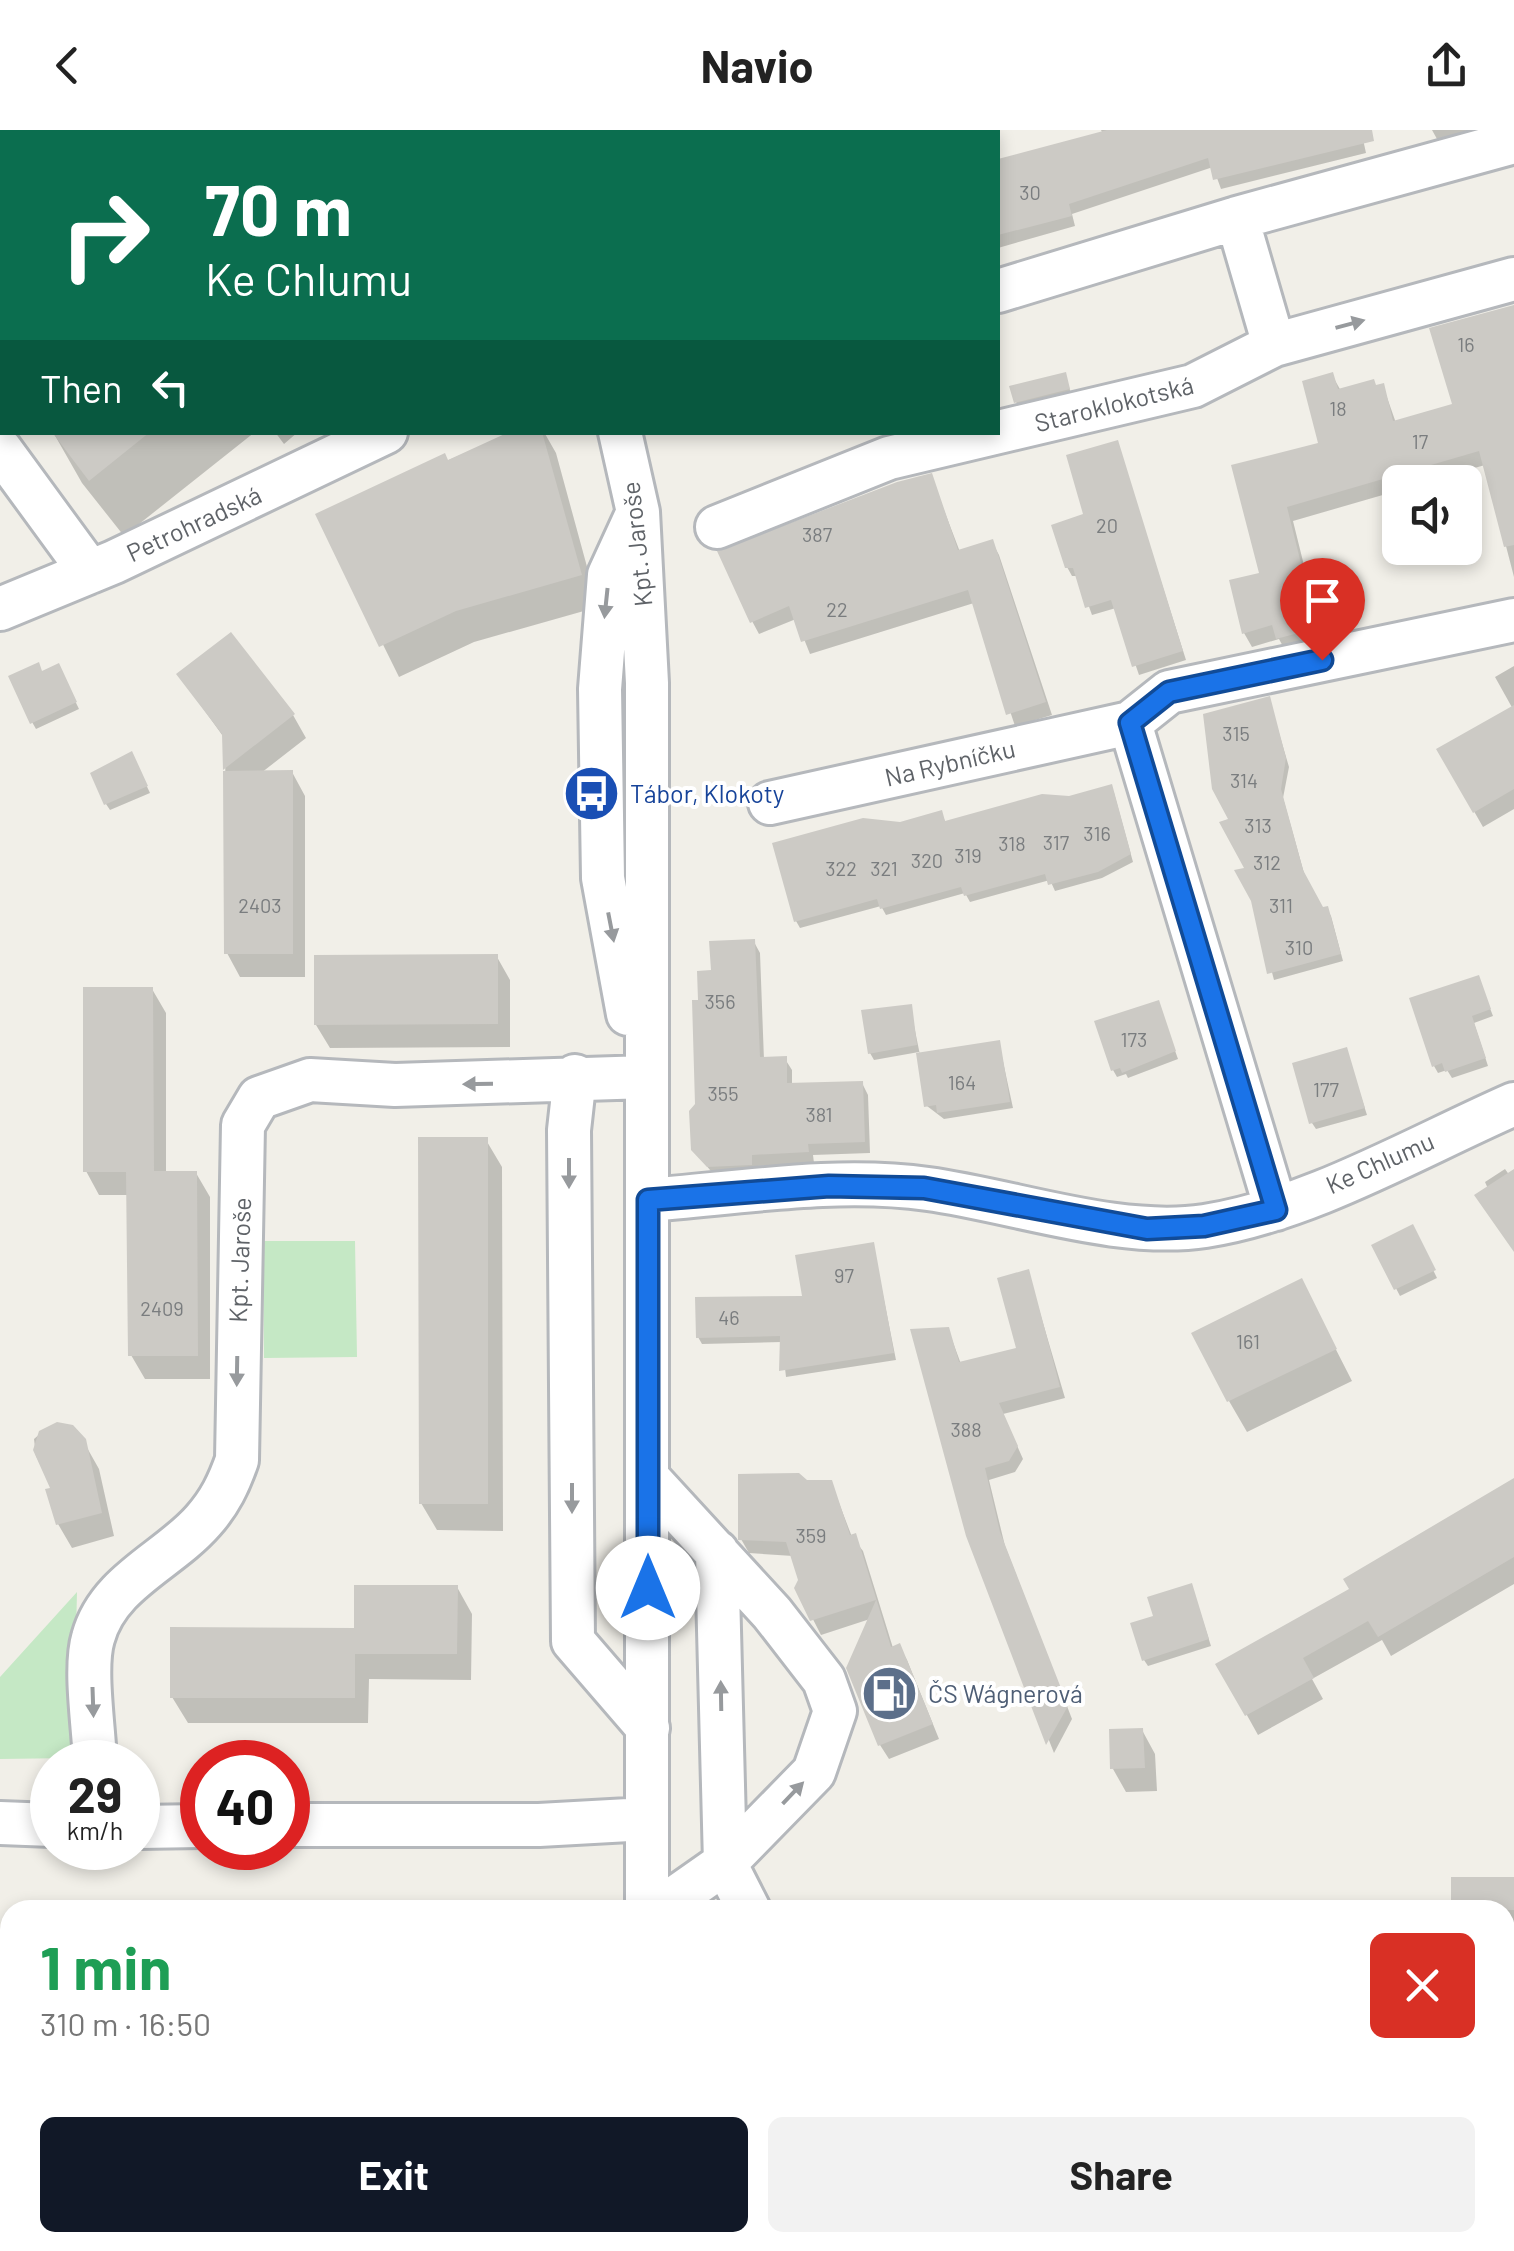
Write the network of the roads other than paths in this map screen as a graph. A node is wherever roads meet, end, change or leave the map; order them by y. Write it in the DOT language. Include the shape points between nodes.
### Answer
graph roads {
  1 [pos="1514,142"];
  2 [pos="1238,218"];
  3 [pos="1514,279"];
  4 [pos="1000,290"];
  5 [pos="1274,345"];
  6 [pos="1000,423"];
  7 [pos="380,435"];
  8 [pos="937,435"];
  9 [pos="634,438"];
  10 [pos="885,445"];
  11 [pos="0,449"];
  12 [pos="717,527"];
  13 [pos="90,572"];
  14 [pos="0,609"];
  15 [pos="1514,620"];
  16 [pos="1130,723"];
  17 [pos="770,803"];
  18 [pos="575,1076"];
  19 [pos="647,1077"];
  20 [pos="1514,1104"];
  21 [pos="648,1200"];
  22 [pos="1276,1210"];
  23 [pos="647,1478"];
  24 [pos="717,1552"];
  25 [pos="648,1728"];
  26 [pos="95,1740"];
  27 [pos="647,1819"];
  28 [pos="0,1823"];
  29 [pos="30,1825"];
  30 [pos="310,1825"];
  31 [pos="725,1863"];
  32 [pos="647,1900"];
  33 [pos="672,1900"];
  34 [pos="743,1900"];
  1 -- 2 [label="street"];
  2 -- 4 [label="street"];
  2 -- 5 [label="street"];
  5 -- 3 [label="street, Staroklokotská, one-way"];
  5 -- 6 [label="street, Staroklokotská" via="1193,386"];
  7 -- 13 [label="street, Petrohradská"];
  8 -- 10 [label="street, Staroklokotská"];
  9 -- 19 [label="street, Kpt. Jaroše" via="647,683"];
  10 -- 12 [label="street, Staroklokotská"];
  11 -- 13 [label="street"];
  13 -- 14 [label="street, Petrohradská"];
  15 -- 16 [label="street" via="1169,692"];
  16 -- 17 [label="street, Na Rybníčku"];
  16 -- 22 [label="street"];
  18 -- 19 [label="street, Kpt. Jaroše"];
  18 -- 25 [label="street, one-way" via="569,1130 573,1641"];
  18 -- 26 [label="street, Kpt. Jaroše, one-way" via="396,1085 310,1080 259,1098 243,1125 237,1460 226,1492 202,1523 132,1581 100,1618 91,1642"];
  19 -- 21 [label="street, Kpt. Jaroše"];
  20 -- 22 [label="street, Ke Chlumu"];
  21 -- 22 [label="street, Ke Chlumu" via="829,1186 924,1188 1147,1229 1204,1226"];
  21 -- 23 [label="street, Kpt. Jaroše"];
  23 -- 24 [label="street"];
  23 -- 25 [label="street, Kpt. Jaroše"];
  31 -- 24 [label="street, one-way"];
  31 -- 24 [label="street, one-way" via="814,1772 835,1711 824,1680"];
  25 -- 27 [label="street, Kpt. Jaroše"];
  27 -- 30 [label="street"];
  27 -- 32 [label="street, Kpt. Jaroše"];
  28 -- 29 [label="street"];
  31 -- 33 [label="street"];
  31 -- 34 [label="street"];
}
